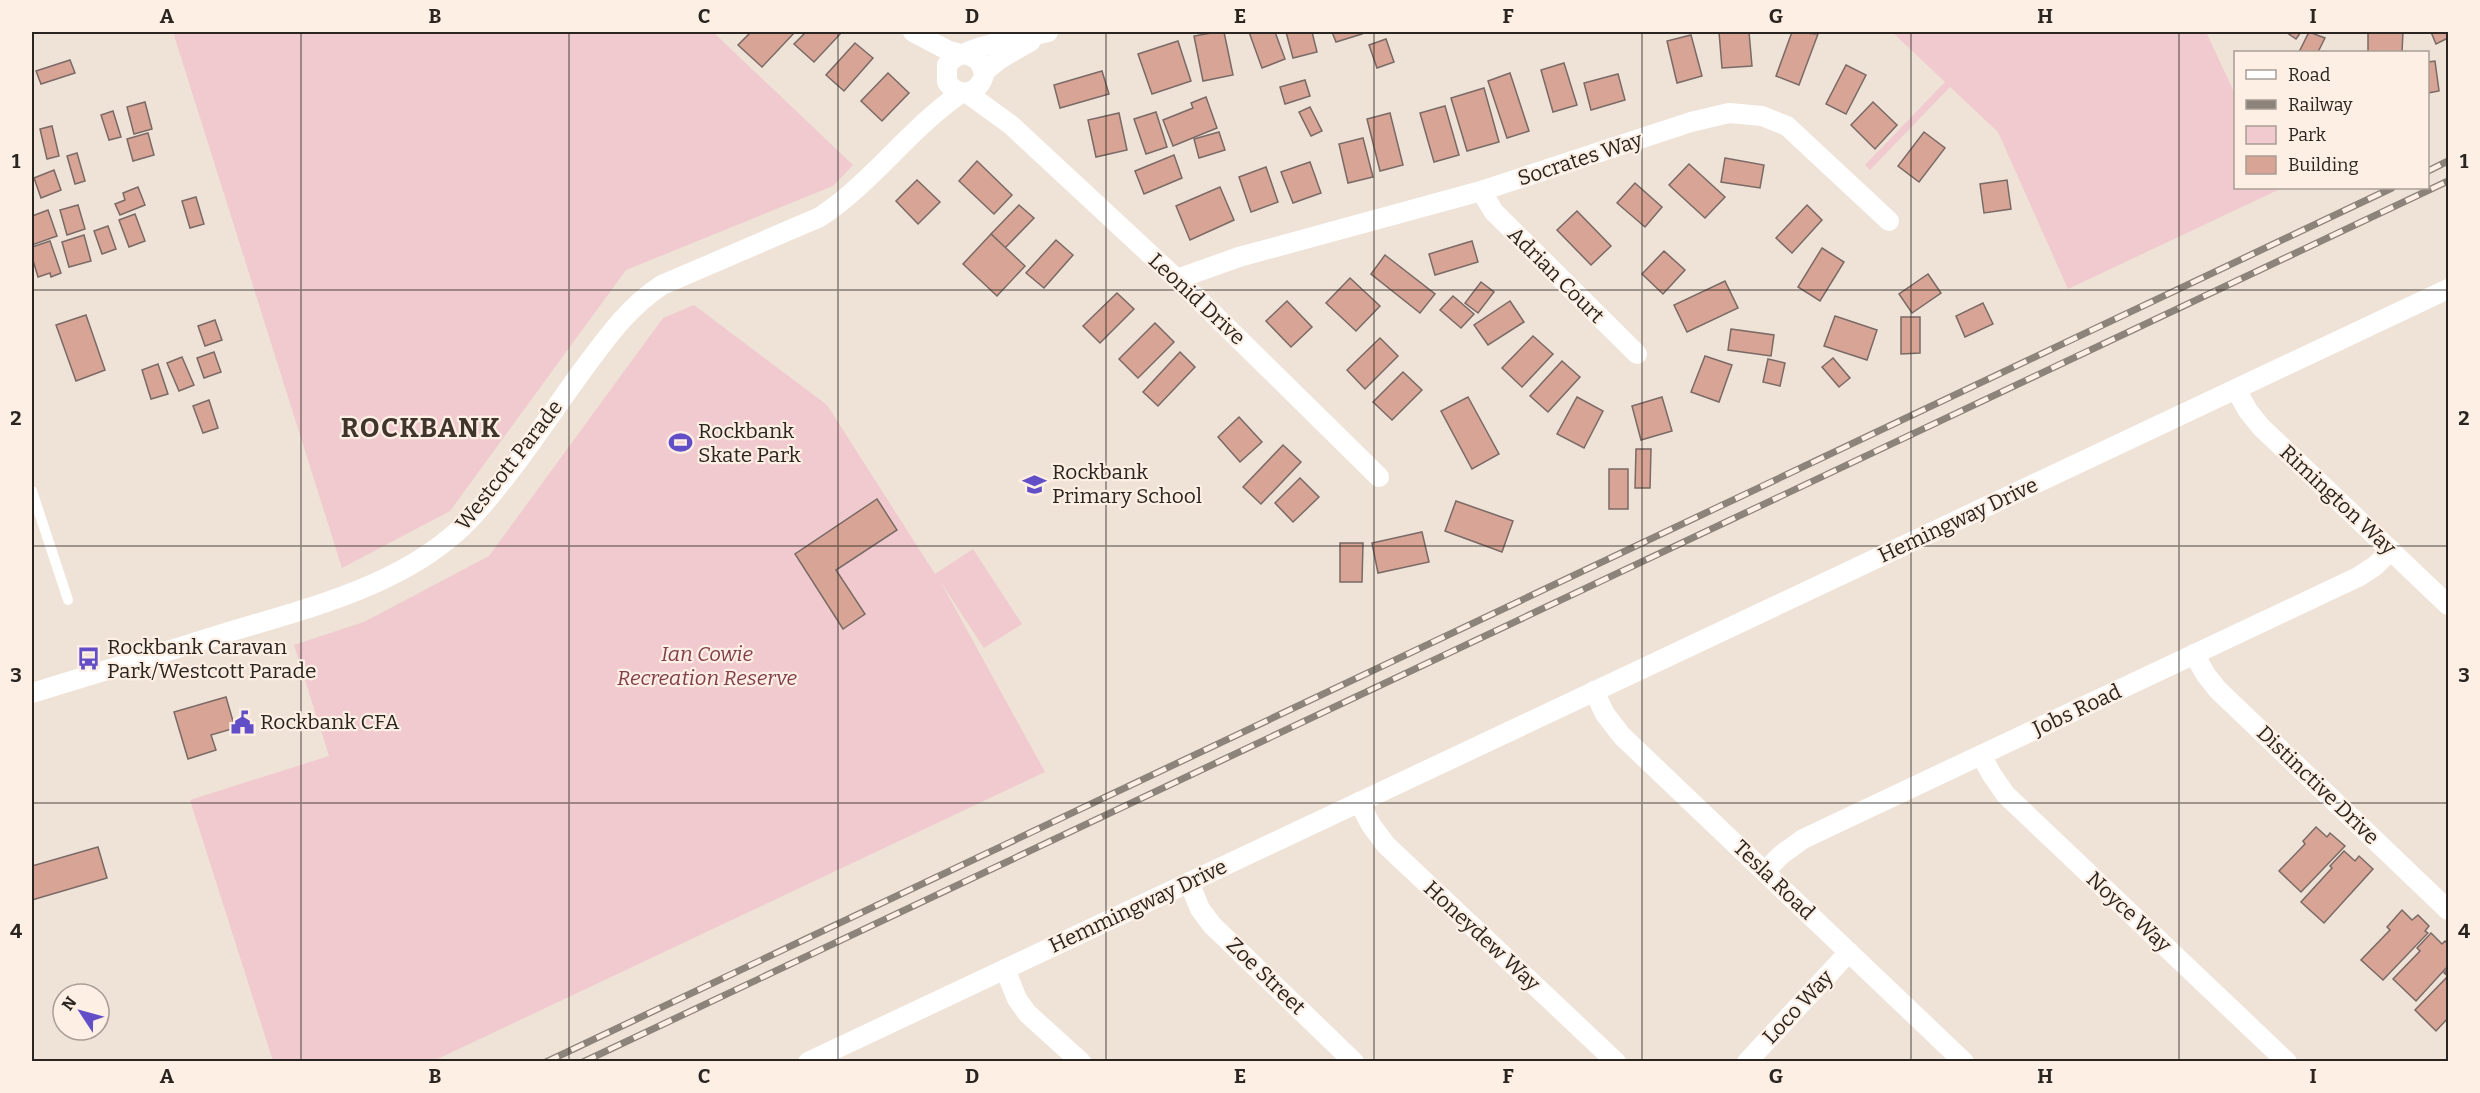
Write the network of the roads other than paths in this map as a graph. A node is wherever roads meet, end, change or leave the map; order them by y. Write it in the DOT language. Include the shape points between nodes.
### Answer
graph roads {
  1 [pos="912,32"];
  2 [pos="1047,32"];
  3 [pos="962,54"];
  4 [pos="945,74"];
  5 [pos="984,74"];
  6 [pos="964,93"];
  7 [pos="1011,125"];
  8 [pos="918,127"];
  9 [pos="1481,191"];
  10 [pos="1889,221"];
  11 [pos="1239,257"];
  12 [pos="1177,279"];
  13 [pos="2448,289"];
  14 [pos="1194,295"];
  15 [pos="1637,354"];
  16 [pos="2236,389"];
  17 [pos="1379,477"];
  18 [pos="32,491"];
  19 [pos="2391,550"];
  20 [pos="68,600"];
  21 [pos="2448,605"];
  22 [pos="2194,654"];
  23 [pos="1594,691"];
  24 [pos="32,693"];
  25 [pos="1468,751"];
  26 [pos="1981,755"];
  27 [pos="1359,802"];
  28 [pos="1764,871"];
  29 [pos="1189,882"];
  30 [pos="2448,910"];
  31 [pos="1849,952"];
  32 [pos="1005,969"];
  33 [pos="1605,1058"];
  34 [pos="817,1060"];
  35 [pos="1081,1062"];
  36 [pos="1354,1062"];
  37 [pos="1747,1062"];
  38 [pos="1964,1062"];
  39 [pos="2287,1062"];
  1 -- 3 [label="street"];
  1 -- 4 [label="street"];
  2 -- 3 [label="street"];
  2 -- 5 [label="street" via="1000,59"];
  3 -- 4 [label="street" via="950,60"];
  3 -- 5 [label="street" via="980,61"];
  4 -- 6 [label="street" via="951,87"];
  4 -- 8 [label="street, Westcott Parade" via="941,90"];
  5 -- 6 [label="street" via="978,87"];
  5 -- 7 [label="street, Leonid Drive"];
  6 -- 7 [label="street, Leonid Drive"];
  6 -- 8 [label="street, Westcott Parade"];
  7 -- 12 [label="street, Leonid Drive"];
  8 -- 24 [label="street, Westcott Parade" via="871,177 820,217 662,285 642,298 604,342 479,509 451,538 420,558 318,604"];
  9 -- 10 [label="street, Socrates Way" via="1729,112 1762,116 1787,126"];
  9 -- 11 [label="street, Socrates Way"];
  9 -- 15 [label="street, Adrian Court" via="1494,212"];
  11 -- 12 [label="street, Socrates Way"];
  11 -- 14 [label="street, Socrates Way"];
  12 -- 14 [label="street, Leonid Drive"];
  13 -- 16 [label="street, Hemingway Drive"];
  14 -- 17 [label="street, Leonid Drive"];
  16 -- 19 [label="street, Rimington Way" via="2260,427"];
  16 -- 23 [label="street, Hemingway Drive"];
  18 -- 20 [label="lane"];
  19 -- 21 [label="street, Rimington Way"];
  19 -- 22 [label="street, Jobs Road" via="2358,577"];
  22 -- 26 [label="street, Jobs Road"];
  22 -- 30 [label="street, Distinctive Drive" via="2218,690"];
  23 -- 25 [label="street, Hemingway Drive"];
  23 -- 28 [label="street, Tesla Road" via="1622,736"];
  25 -- 27 [label="street, Hemmingway Drive"];
  26 -- 28 [label="street, Jobs Road" via="1803,839"];
  26 -- 39 [label="street, Noyce Way" via="2006,795"];
  27 -- 29 [label="street, Hemmingway Drive"];
  27 -- 33 [label="street, Honeydew Way" via="1386,845"];
  28 -- 31 [label="street, Tesla Road"];
  29 -- 32 [label="street, Hemmingway Drive"];
  29 -- 36 [label="street, Zoe Street" via="1200,909 1212,925"];
  31 -- 37 [label="street, Loco Way"];
  31 -- 38 [label="street, Tesla Road"];
  32 -- 34 [label="street, Hemmingway Drive"];
  32 -- 35 [label="street" via="1027,1013"];
}
